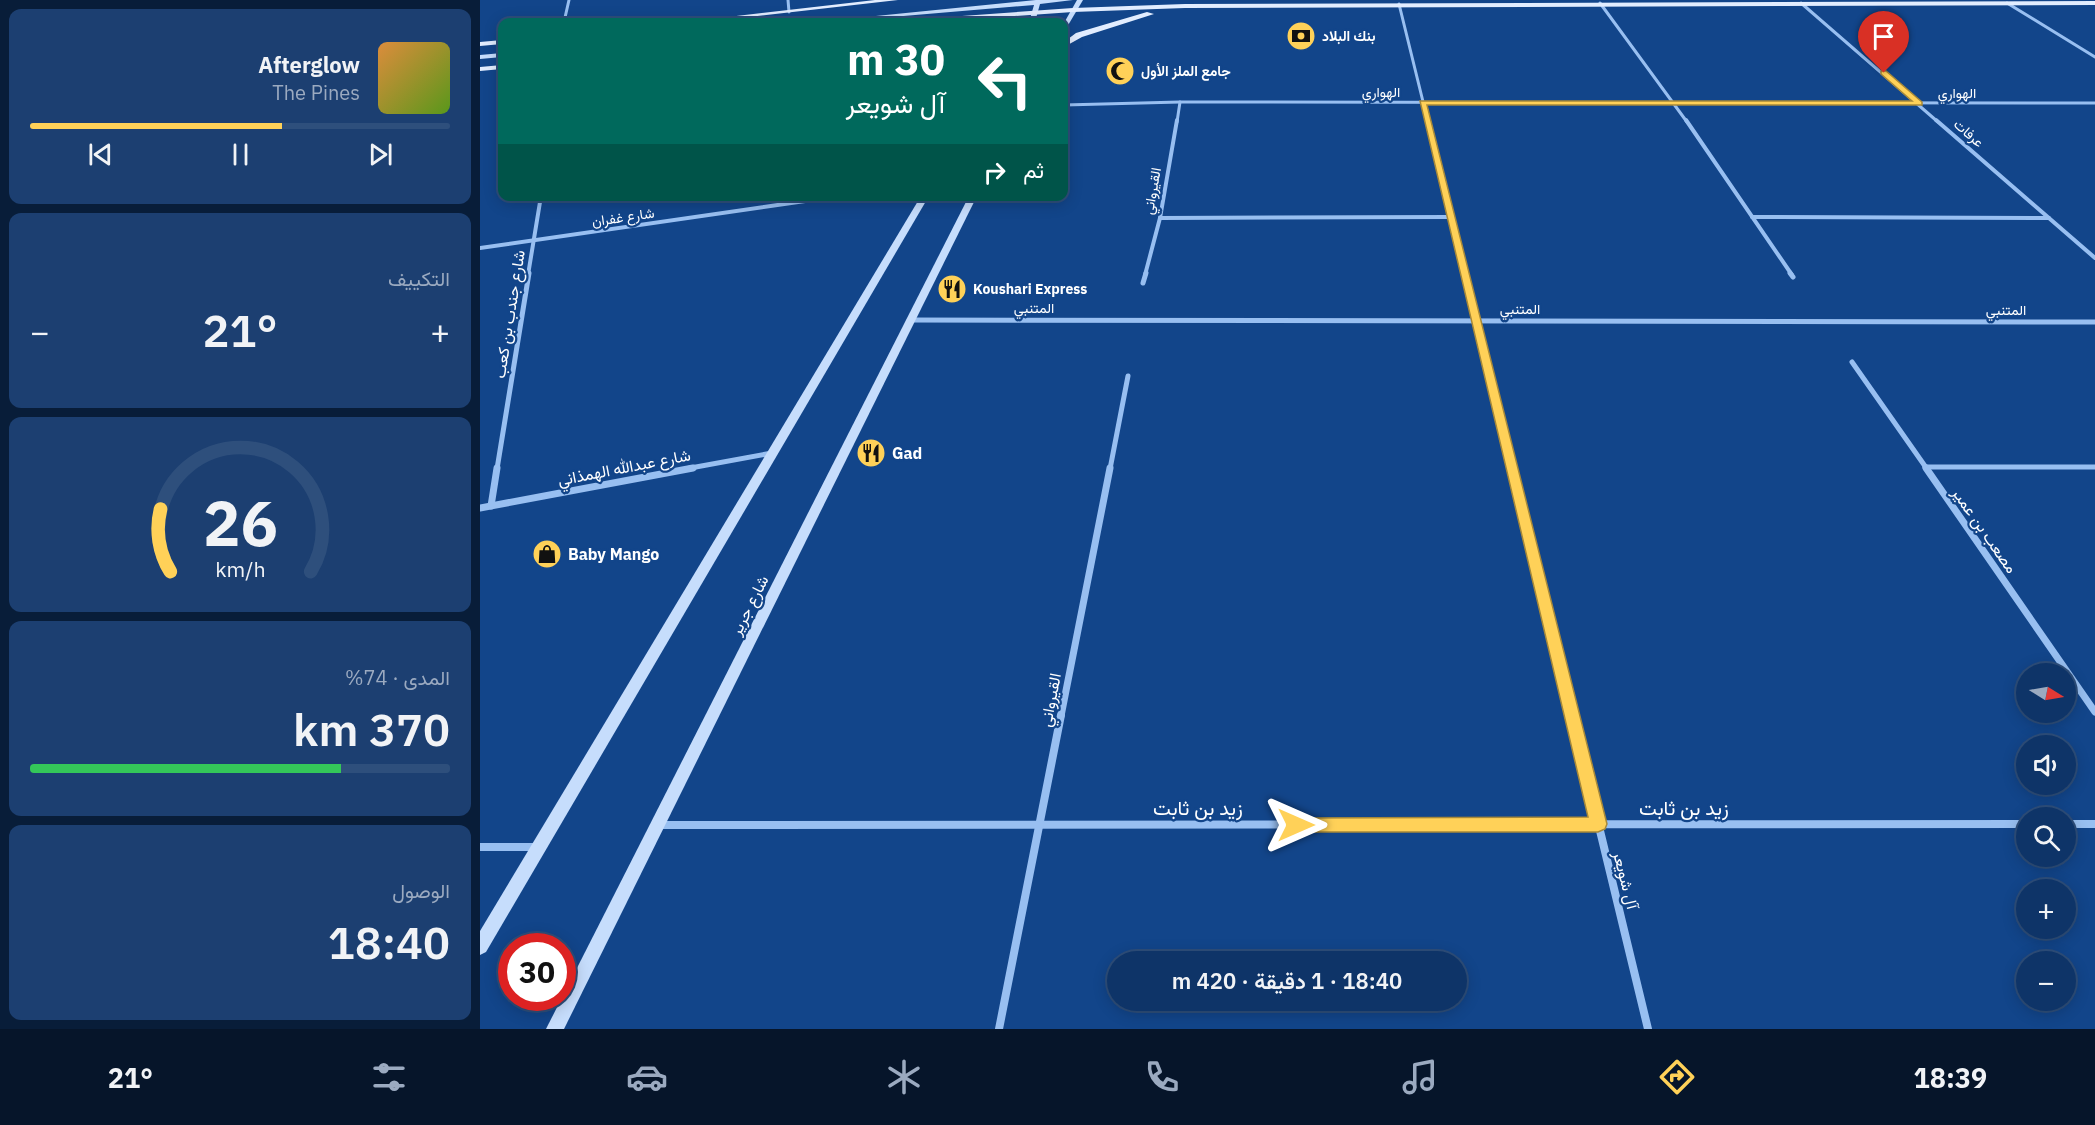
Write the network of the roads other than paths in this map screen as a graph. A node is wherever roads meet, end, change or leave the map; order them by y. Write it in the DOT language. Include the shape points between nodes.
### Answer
graph roads {
  1 [pos="569,0"];
  2 [pos="788,0"];
  3 [pos="895,0"];
  4 [pos="1071,0"];
  5 [pos="1080,0"];
  6 [pos="884,1"];
  7 [pos="1038,1"];
  8 [pos="1058,1"];
  9 [pos="1600,3"];
  10 [pos="1802,3"];
  11 [pos="2007,3"];
  12 [pos="2095,3"];
  13 [pos="1399,4"];
  14 [pos="1185,6"];
  15 [pos="1073,10"];
  16 [pos="789,12"];
  17 [pos="1034,13"];
  18 [pos="565,18"];
  19 [pos="729,18"];
  20 [pos="860,18"];
  21 [pos="963,18"];
  22 [pos="1033,18"];
  23 [pos="1068,19"];
  24 [pos="498,42"];
  25 [pos="1068,42"];
  26 [pos="480,44"];
  27 [pos="498,55"];
  28 [pos="480,57"];
  29 [pos="2095,57"];
  30 [pos="498,67"];
  31 [pos="480,69"];
  32 [pos="1180,102"];
  33 [pos="1423,102"];
  34 [pos="1674,103"];
  35 [pos="1919,103"];
  36 [pos="2095,103"];
  37 [pos="1068,105"];
  38 [pos="540,201"];
  39 [pos="806,201"];
  40 [pos="922,201"];
  41 [pos="970,201"];
  42 [pos="1450,217"];
  43 [pos="1752,217"];
  44 [pos="1160,218"];
  45 [pos="2050,218"];
  46 [pos="534,241"];
  47 [pos="480,248"];
  48 [pos="2095,258"];
  49 [pos="1793,277"];
  50 [pos="1143,283"];
  51 [pos="909,320"];
  52 [pos="1476,321"];
  53 [pos="2095,322"];
  54 [pos="1852,362"];
  55 [pos="1128,376"];
  56 [pos="772,453"];
  57 [pos="1924,467"];
  58 [pos="2095,467"];
  59 [pos="491,506"];
  60 [pos="480,508"];
  61 [pos="2095,712"];
  62 [pos="1598,824"];
  63 [pos="2016,824"];
  64 [pos="2076,824"];
  65 [pos="658,825"];
  66 [pos="1039,825"];
  67 [pos="2095,825"];
  68 [pos="480,847"];
  69 [pos="539,847"];
  70 [pos="480,947"];
  71 [pos="555,1029"];
  72 [pos="999,1029"];
  73 [pos="1648,1029"];
  1 -- 18 [label="street"];
  2 -- 16 [label="street"];
  3 -- 6 [label="main road"];
  4 -- 8 [label="main road"];
  5 -- 15 [label="main road"];
  6 -- 16 [label="main road"];
  7 -- 8 [label="main road"];
  7 -- 17 [label="main road"];
  7 -- 20 [label="main road"];
  9 -- 10 [label="main road"];
  9 -- 13 [label="main road"];
  9 -- 34 [label="street"];
  10 -- 11 [label="main road"];
  10 -- 35 [label="street, عرفات"];
  11 -- 12 [label="main road"];
  11 -- 29 [label="street"];
  13 -- 14 [label="main road"];
  13 -- 33 [label="street, آل شويعر"];
  14 -- 15 [label="main road"];
  14 -- 25 [label="main road" via="1113,24"];
  15 -- 17 [label="main road"];
  15 -- 23 [label="main road"];
  16 -- 19 [label="main road"];
  17 -- 21 [label="main road"];
  17 -- 22 [label="main road"];
  24 -- 26 [label="main road"];
  27 -- 28 [label="main road"];
  30 -- 31 [label="main road"];
  32 -- 33 [label="street, الهواري"];
  32 -- 37 [label="street, الهواري"];
  32 -- 44 [label="street, القيرواني"];
  33 -- 34 [label="street, الهواري"];
  33 -- 42 [label="street, آل شويعر"];
  34 -- 35 [label="street, الهواري"];
  34 -- 43 [label="street"];
  35 -- 36 [label="street, الهواري"];
  35 -- 45 [label="street, عرفات"];
  38 -- 46 [label="street, شارع جندب بن كعب"];
  39 -- 46 [label="street, شارع غفران"];
  40 -- 56 [label="main road"];
  41 -- 51 [label="main road, شارع جرير"];
  42 -- 44 [label="street"];
  42 -- 52 [label="street, آل شويعر"];
  43 -- 45 [label="street"];
  43 -- 49 [label="street"];
  44 -- 50 [label="street, القيرواني"];
  45 -- 48 [label="street, عرفات"];
  46 -- 47 [label="street, شارع غفران"];
  46 -- 59 [label="street, شارع جندب بن كعب"];
  51 -- 52 [label="street, المتنبي"];
  51 -- 65 [label="main road, شارع جرير"];
  52 -- 53 [label="street, المتنبي"];
  52 -- 62 [label="street, آل شويعر"];
  54 -- 57 [label="street, مصعب بن عمير"];
  55 -- 66 [label="street, القيرواني"];
  56 -- 59 [label="street, شارع عبدالله الهمذاني"];
  56 -- 69 [label="main road"];
  57 -- 58 [label="street"];
  57 -- 61 [label="street, مصعب بن عمير"];
  59 -- 60 [label="street, شارع عبدالله الهمذاني"];
  62 -- 63 [label="street, زيد بن ثابت"];
  62 -- 66 [label="street, زيد بن ثابت"];
  62 -- 73 [label="street, آل شويعر"];
  64 -- 67 [label="street"];
  65 -- 66 [label="street, زيد بن ثابت"];
  65 -- 71 [label="main road, شارع جرير"];
  66 -- 72 [label="street, القيرواني"];
  68 -- 69 [label="street"];
  69 -- 70 [label="main road"];
}
